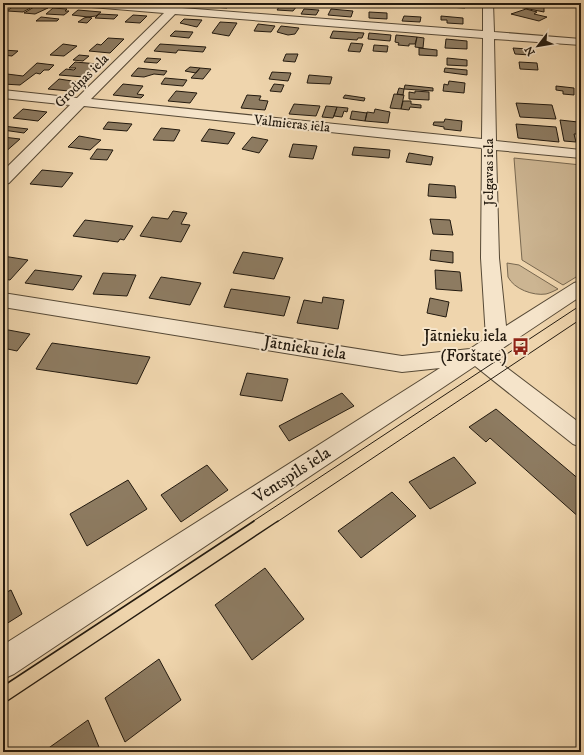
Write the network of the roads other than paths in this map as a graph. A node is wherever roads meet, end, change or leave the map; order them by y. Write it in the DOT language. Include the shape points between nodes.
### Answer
graph roads {
  1 [pos="79,3"];
  2 [pos="488,3"];
  3 [pos="178,7"];
  4 [pos="488,35"];
  5 [pos="581,42"];
  6 [pos="3,94"];
  7 [pos="82,102"];
  8 [pos="489,145"];
  9 [pos="581,154"];
  10 [pos="3,180"];
  11 [pos="581,287"];
  12 [pos="3,300"];
  13 [pos="497,341"];
  14 [pos="477,356"];
  15 [pos="581,437"];
  16 [pos="3,663"];
  1 -- 3 [label="street"];
  2 -- 4 [label="street, Jelgavas iela"];
  3 -- 4 [label="street"];
  3 -- 7 [label="street, Grodņas iela"];
  4 -- 5 [label="street"];
  4 -- 8 [label="street, Jelgavas iela"];
  6 -- 7 [label="street, Valmieras iela"];
  7 -- 8 [label="street, Valmieras iela"];
  7 -- 10 [label="street, Grodņas iela"];
  8 -- 9 [label="street, Valmieras iela"];
  8 -- 13 [label="street, Jelgavas iela" via="490,258"];
  11 -- 13 [label="street, Ventspils iela"];
  12 -- 14 [label="street, Jātnieku iela" via="402,364"];
  13 -- 14 [label="street, Ventspils iela"];
  14 -- 15 [label="street"];
  14 -- 16 [label="street, Ventspils iela"];
}
